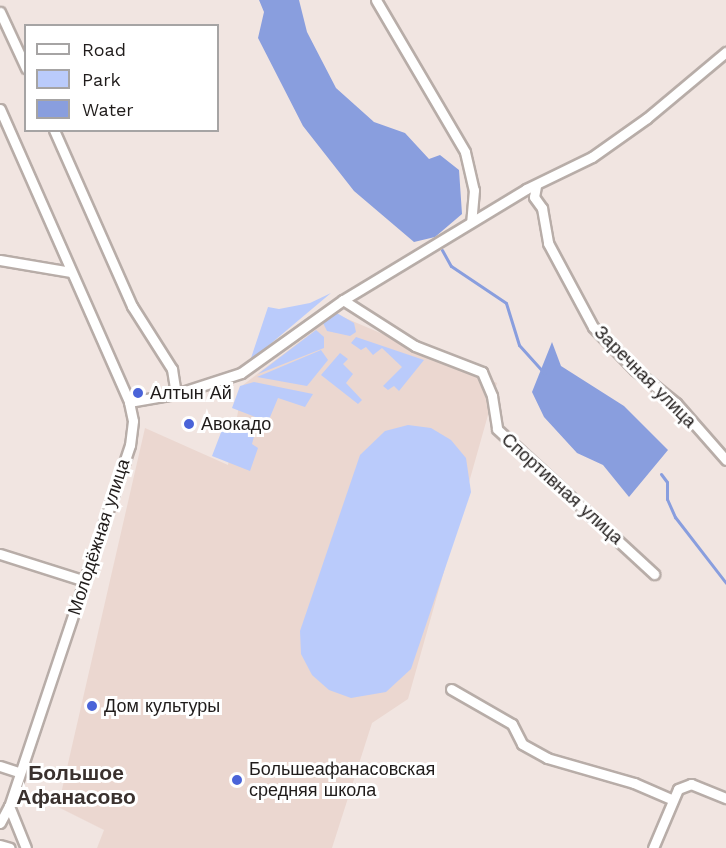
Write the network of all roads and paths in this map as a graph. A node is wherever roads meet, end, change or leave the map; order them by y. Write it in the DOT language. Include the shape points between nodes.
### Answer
graph roads {
  1 [pos="376,0"];
  2 [pos="0,12"];
  3 [pos="726,52"];
  4 [pos="24,64"];
  5 [pos="0,109"];
  6 [pos="55,132"];
  7 [pos="536,186"];
  8 [pos="471,222"];
  9 [pos="0,260"];
  10 [pos="71,272"];
  11 [pos="343,300"];
  12 [pos="176,394"];
  13 [pos="129,402"];
  14 [pos="726,460"];
  15 [pos="0,554"];
  16 [pos="654,574"];
  17 [pos="85,581"];
  18 [pos="451,689"];
  19 [pos="0,766"];
  20 [pos="19,772"];
  21 [pos="726,798"];
  22 [pos="671,799"];
  23 [pos="9,806"];
  24 [pos="0,823"];
  25 [pos="0,845"];
  26 [pos="10,848"];
  27 [pos="26,848"];
  28 [pos="653,848"];
  1 -- 8 [label="street" via="465,152 474,190"];
  2 -- 4 [label="street"];
  3 -- 7 [label="street" via="647,118 592,157"];
  5 -- 10 [label="street, Молодёжная улица"];
  6 -- 12 [label="street" via="132,306 172,369"];
  7 -- 8 [label="street"];
  7 -- 14 [label="street, Заречная улица" via="534,197 542,208 548,243 593,327 635,370 676,403"];
  8 -- 11 [label="street"];
  9 -- 10 [label="street"];
  10 -- 13 [label="street, Молодёжная улица"];
  11 -- 12 [label="street" via="241,373"];
  11 -- 16 [label="street, Спортивная улица" via="415,346 482,372 497,429"];
  12 -- 13 [label="street"];
  13 -- 17 [label="street, Молодёжная улица" via="133,421 130,445"];
  15 -- 17 [label="street"];
  17 -- 20 [label="street, Молодёжная улица"];
  18 -- 22 [label="street" via="512,724 522,744 547,758 634,783"];
  19 -- 20 [label="street"];
  20 -- 23 [label="street, Молодёжная улица"];
  21 -- 22 [label="street" via="691,784 678,789"];
  22 -- 28 [label="street"];
  23 -- 24 [label="street, Молодёжная улица"];
  23 -- 27 [label="street"];
  25 -- 26 [label="street"];
}
